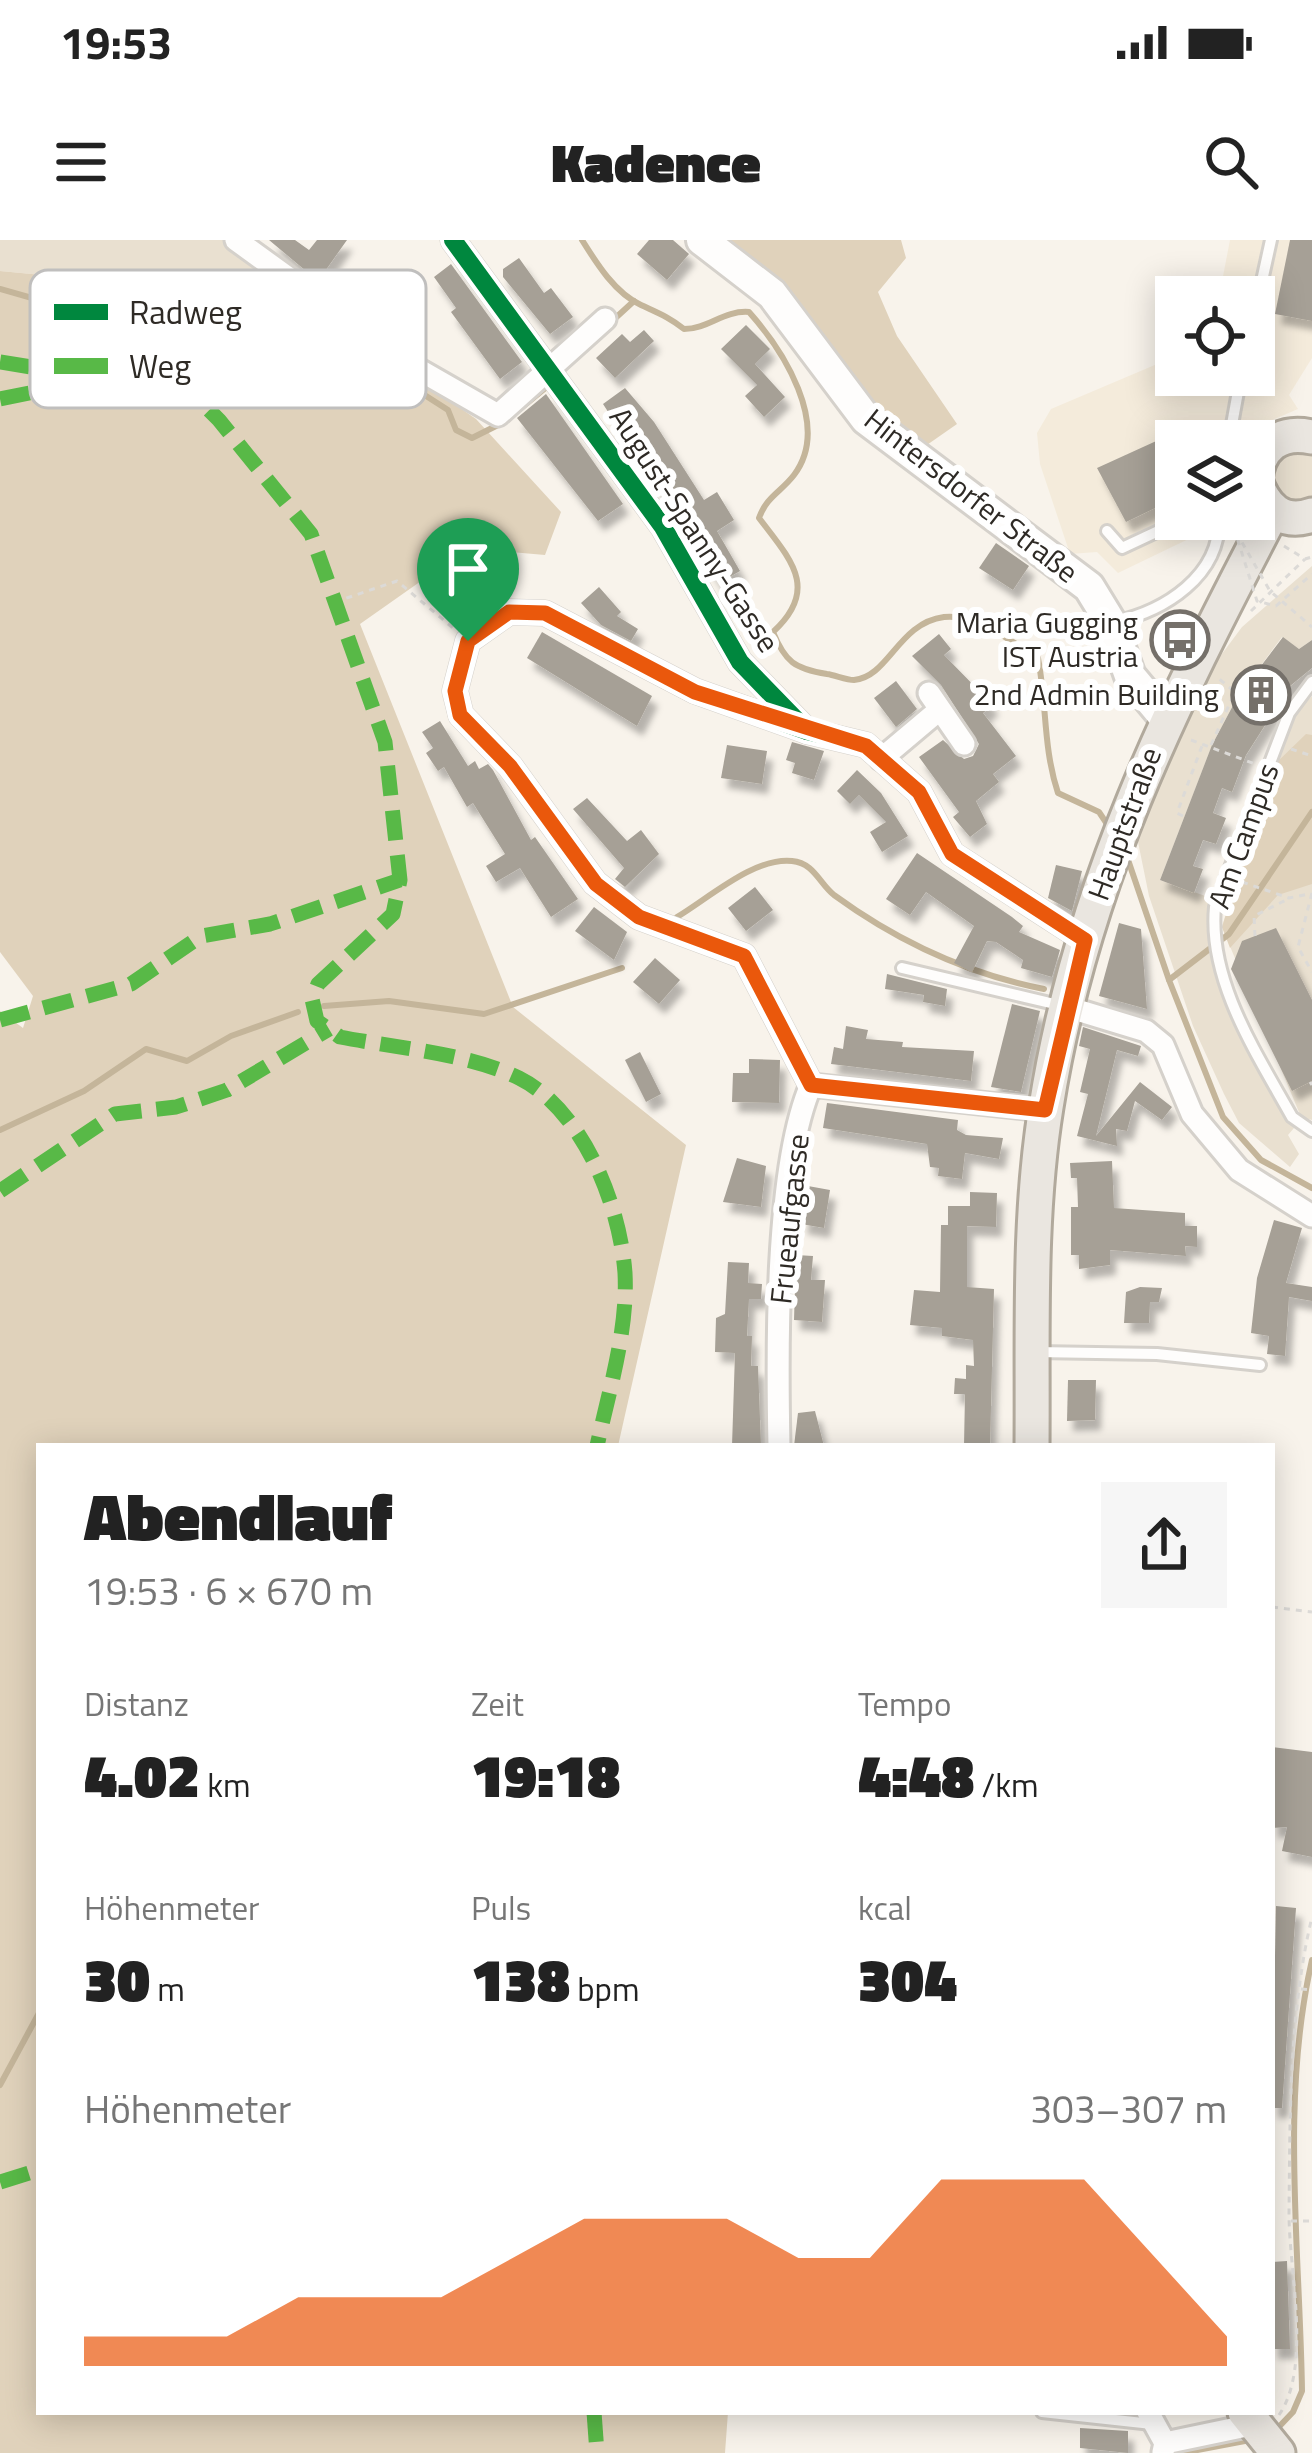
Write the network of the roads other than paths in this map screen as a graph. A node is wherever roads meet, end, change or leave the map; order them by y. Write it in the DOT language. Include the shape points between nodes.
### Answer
graph roads {
  1 [pos="236,240"];
  2 [pos="453,240"];
  3 [pos="702,240"];
  4 [pos="1271,240"];
  5 [pos="278,270"];
  6 [pos="1263,276"];
  7 [pos="605,320"];
  8 [pos="551,370"];
  9 [pos="426,374"];
  10 [pos="1312,437"];
  11 [pos="1275,443"];
  12 [pos="1312,515"];
  13 [pos="1275,520"];
  14 [pos="1107,532"];
  15 [pos="1155,533"];
  16 [pos="1215,540"];
  17 [pos="1258,540"];
  18 [pos="1111,623"];
  19 [pos="1312,682"];
  20 [pos="1165,718"];
  21 [pos="807,731"];
  22 [pos="964,743"];
  23 [pos="881,759"];
  24 [pos="1085,940"];
  25 [pos="902,968"];
  26 [pos="1066,1007"];
  27 [pos="811,1085"];
  28 [pos="1045,1110"];
  29 [pos="1312,1130"];
  30 [pos="1312,1216"];
  31 [pos="1034,1352"];
  32 [pos="1260,1365"];
  33 [pos="779,1443"];
  34 [pos="1032,1443"];
  35 [pos="1059,2415"];
  36 [pos="1262,2432"];
  37 [pos="1158,2433"];
  1 -- 5 [label="street"];
  2 -- 8 [label="street, August-Spanny-Gasse"];
  3 -- 18 [label="street, Hintersdorfer Straße" via="772,294 866,419 1089,587"];
  4 -- 6 [label="lane"];
  7 -- 8 [label="street"];
  8 -- 9 [label="street" via="498,415"];
  8 -- 21 [label="street, August-Spanny-Gasse" via="662,527 740,662"];
  10 -- 11 [label="main road"];
  12 -- 13 [label="main road"];
  14 -- 15 [label="lane" via="1122,548"];
  16 -- 18 [label="lane" via="1212,559 1190,585 1152,610"];
  17 -- 20 [label="main road, Hauptstraße"];
  18 -- 20 [label="street, Hintersdorfer Straße" via="1130,676"];
  19 -- 29 [label="lane, Am Campus" via="1289,713 1213,929 1218,962 1282,1100"];
  20 -- 24 [label="main road, Hauptstraße" via="1116,835"];
  21 -- 23 [label="street" via="866,746"];
  21 -- 27 [label="street" via="695,692 545,613 509,612 468,641 455,691 460,715 510,766 596,884 639,917 744,956"];
  22 -- 23 [label="street" via="933,702"];
  23 -- 24 [label="street" via="919,792 952,854"];
  24 -- 26 [label="main road, Hauptstraße"];
  25 -- 26 [label="lane"];
  26 -- 28 [label="main road, Hauptstraße"];
  26 -- 30 [label="street" via="1146,1031 1163,1045 1192,1114 1239,1170"];
  27 -- 28 [label="street"];
  27 -- 33 [label="street, Frueaufgasse" via="787,1216"];
  28 -- 31 [label="main road, Hauptstraße"];
  31 -- 32 [label="lane"];
  31 -- 34 [label="main road, Hauptstraße"];
  35 -- 37 [label="lane"];
  36 -- 37 [label="street"];
}
